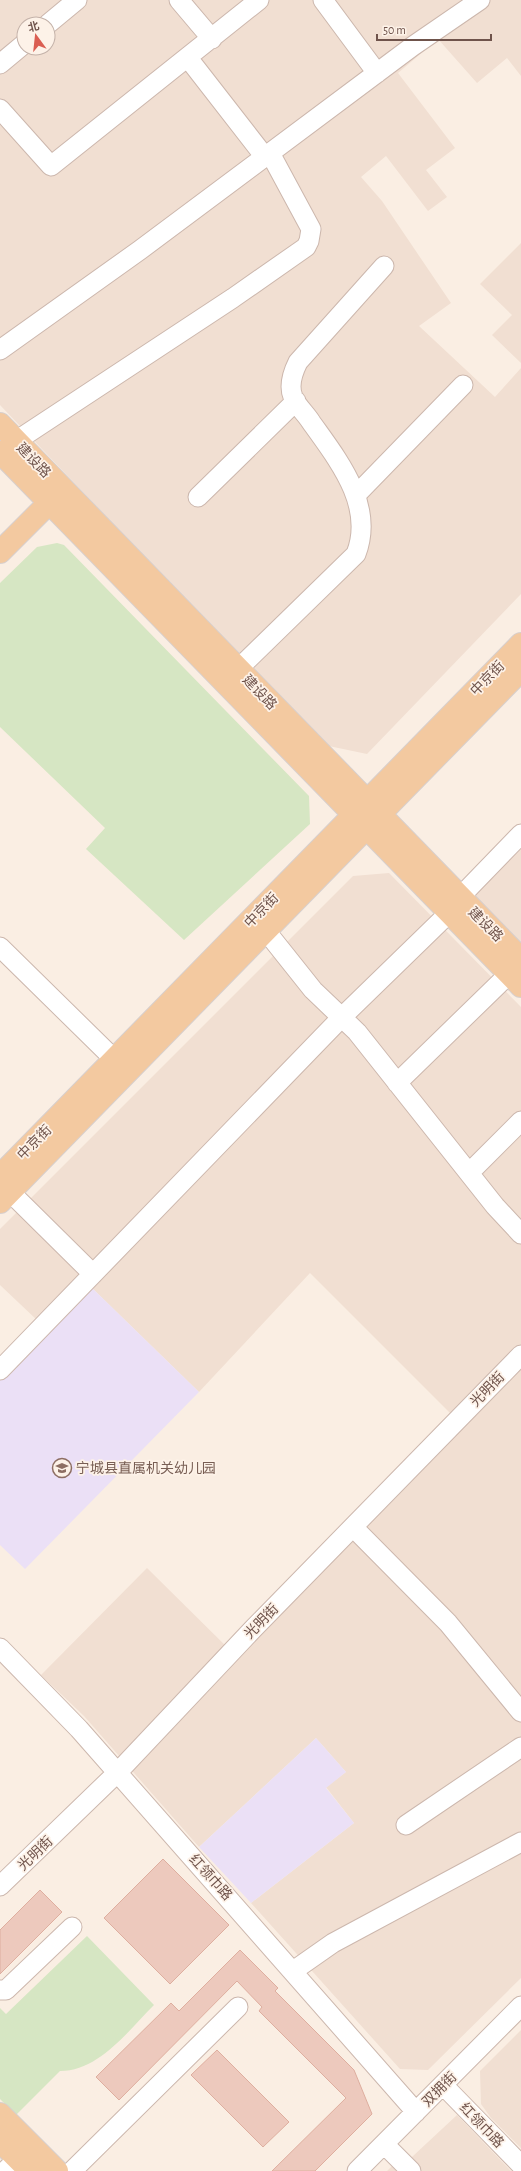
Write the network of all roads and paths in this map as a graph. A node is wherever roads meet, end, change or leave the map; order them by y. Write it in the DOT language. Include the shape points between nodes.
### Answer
graph roads {
  1 [pos="77,0"];
  2 [pos="179,0"];
  3 [pos="259,0"];
  4 [pos="323,0"];
  5 [pos="480,0"];
  6 [pos="56,17"];
  7 [pos="212,39"];
  8 [pos="16,51"];
  9 [pos="188,58"];
  10 [pos="0,64"];
  11 [pos="377,73"];
  12 [pos="0,108"];
  13 [pos="268,155"];
  14 [pos="384,266"];
  15 [pos="0,350"];
  16 [pos="464,385"];
  17 [pos="296,401"];
  18 [pos="0,424"];
  19 [pos="8,447"];
  20 [pos="356,495"];
  21 [pos="198,497"];
  22 [pos="49,503"];
  23 [pos="0,552"];
  24 [pos="521,644"];
  25 [pos="238,669"];
  26 [pos="521,670"];
  27 [pos="366,815"];
  28 [pos="521,834"];
  29 [pos="454,905"];
  30 [pos="266,931"];
  31 [pos="0,947"];
  32 [pos="517,973"];
  33 [pos="342,1017"];
  34 [pos="115,1060"];
  35 [pos="397,1083"];
  36 [pos="521,1121"];
  37 [pos="468,1172"];
  38 [pos="3,1190"];
  39 [pos="521,1234"];
  40 [pos="93,1274"];
  41 [pos="521,1355"];
  42 [pos="0,1370"];
  43 [pos="353,1527"];
  44 [pos="0,1648"];
  45 [pos="521,1712"];
  46 [pos="521,1747"];
  47 [pos="118,1772"];
  48 [pos="406,1825"];
  49 [pos="521,1842"];
  50 [pos="0,1886"];
  51 [pos="72,1927"];
  52 [pos="293,1971"];
  53 [pos="0,1990"];
  54 [pos="521,2006"];
  55 [pos="238,2007"];
  56 [pos="443,2085"];
  57 [pos="416,2112"];
  58 [pos="0,2114"];
  59 [pos="0,2141"];
  60 [pos="384,2144"];
  61 [pos="521,2165"];
  62 [pos="18,2167"];
  63 [pos="57,2171"];
  64 [pos="72,2171"];
  65 [pos="357,2171"];
  66 [pos="411,2171"];
  1 -- 6 [label="street"];
  2 -- 7 [label="street"];
  3 -- 7 [label="street"];
  4 -- 11 [label="street"];
  5 -- 11 [label="street"];
  7 -- 9 [label="street"];
  8 -- 10 [label="street"];
  9 -- 12 [label="street" via="51,166"];
  9 -- 13 [label="street"];
  11 -- 13 [label="street"];
  13 -- 15 [label="street"];
  13 -- 19 [label="street" via="311,229 310,241 306,247"];
  14 -- 17 [label="street" via="298,362 292,378 292,392"];
  16 -- 20 [label="street"];
  17 -- 20 [label="street" via="329,448"];
  17 -- 21 [label="street"];
  18 -- 19 [label="main road, 建设路"];
  19 -- 22 [label="main road, 建设路"];
  19 -- 25 [label="main road, 建设路"];
  20 -- 25 [label="street" via="361,513 361,541 356,554"];
  22 -- 23 [label="main road"];
  22 -- 27 [label="main road, 建设路"];
  24 -- 27 [label="main road, 中京街"];
  25 -- 27 [label="main road, 建设路"];
  26 -- 27 [label="main road, 中京街"];
  27 -- 29 [label="main road, 建设路"];
  27 -- 30 [label="main road, 中京街"];
  27 -- 34 [label="main road, 中京街"];
  28 -- 29 [label="street"];
  29 -- 32 [label="main road, 建设路"];
  29 -- 33 [label="street"];
  30 -- 33 [label="street" via="313,990"];
  30 -- 38 [label="main road, 中京街"];
  31 -- 34 [label="street"];
  32 -- 35 [label="street"];
  33 -- 35 [label="street"];
  33 -- 40 [label="street"];
  34 -- 38 [label="main road, 中京街"];
  35 -- 37 [label="street"];
  36 -- 37 [label="street"];
  37 -- 39 [label="street"];
  38 -- 40 [label="street"];
  40 -- 42 [label="street"];
  41 -- 43 [label="street, 光明街"];
  43 -- 45 [label="street" via="448,1623"];
  43 -- 47 [label="street, 光明街"];
  44 -- 47 [label="street, 红领巾路"];
  46 -- 48 [label="street"];
  47 -- 50 [label="street, 光明街"];
  47 -- 52 [label="street, 红领巾路"];
  49 -- 52 [label="street" via="333,1943"];
  51 -- 53 [label="street" via="6,1990"];
  52 -- 57 [label="street, 红领巾路"];
  54 -- 56 [label="street, 双拥街"];
  55 -- 64 [label="street"];
  56 -- 57 [label="street, 双拥街"];
  56 -- 61 [label="street, 红领巾路"];
  57 -- 60 [label="street, 双拥街"];
  58 -- 63 [label="main road"];
  59 -- 62 [label="main road"];
  60 -- 65 [label="street, 双拥街"];
  60 -- 66 [label="street"];
}
